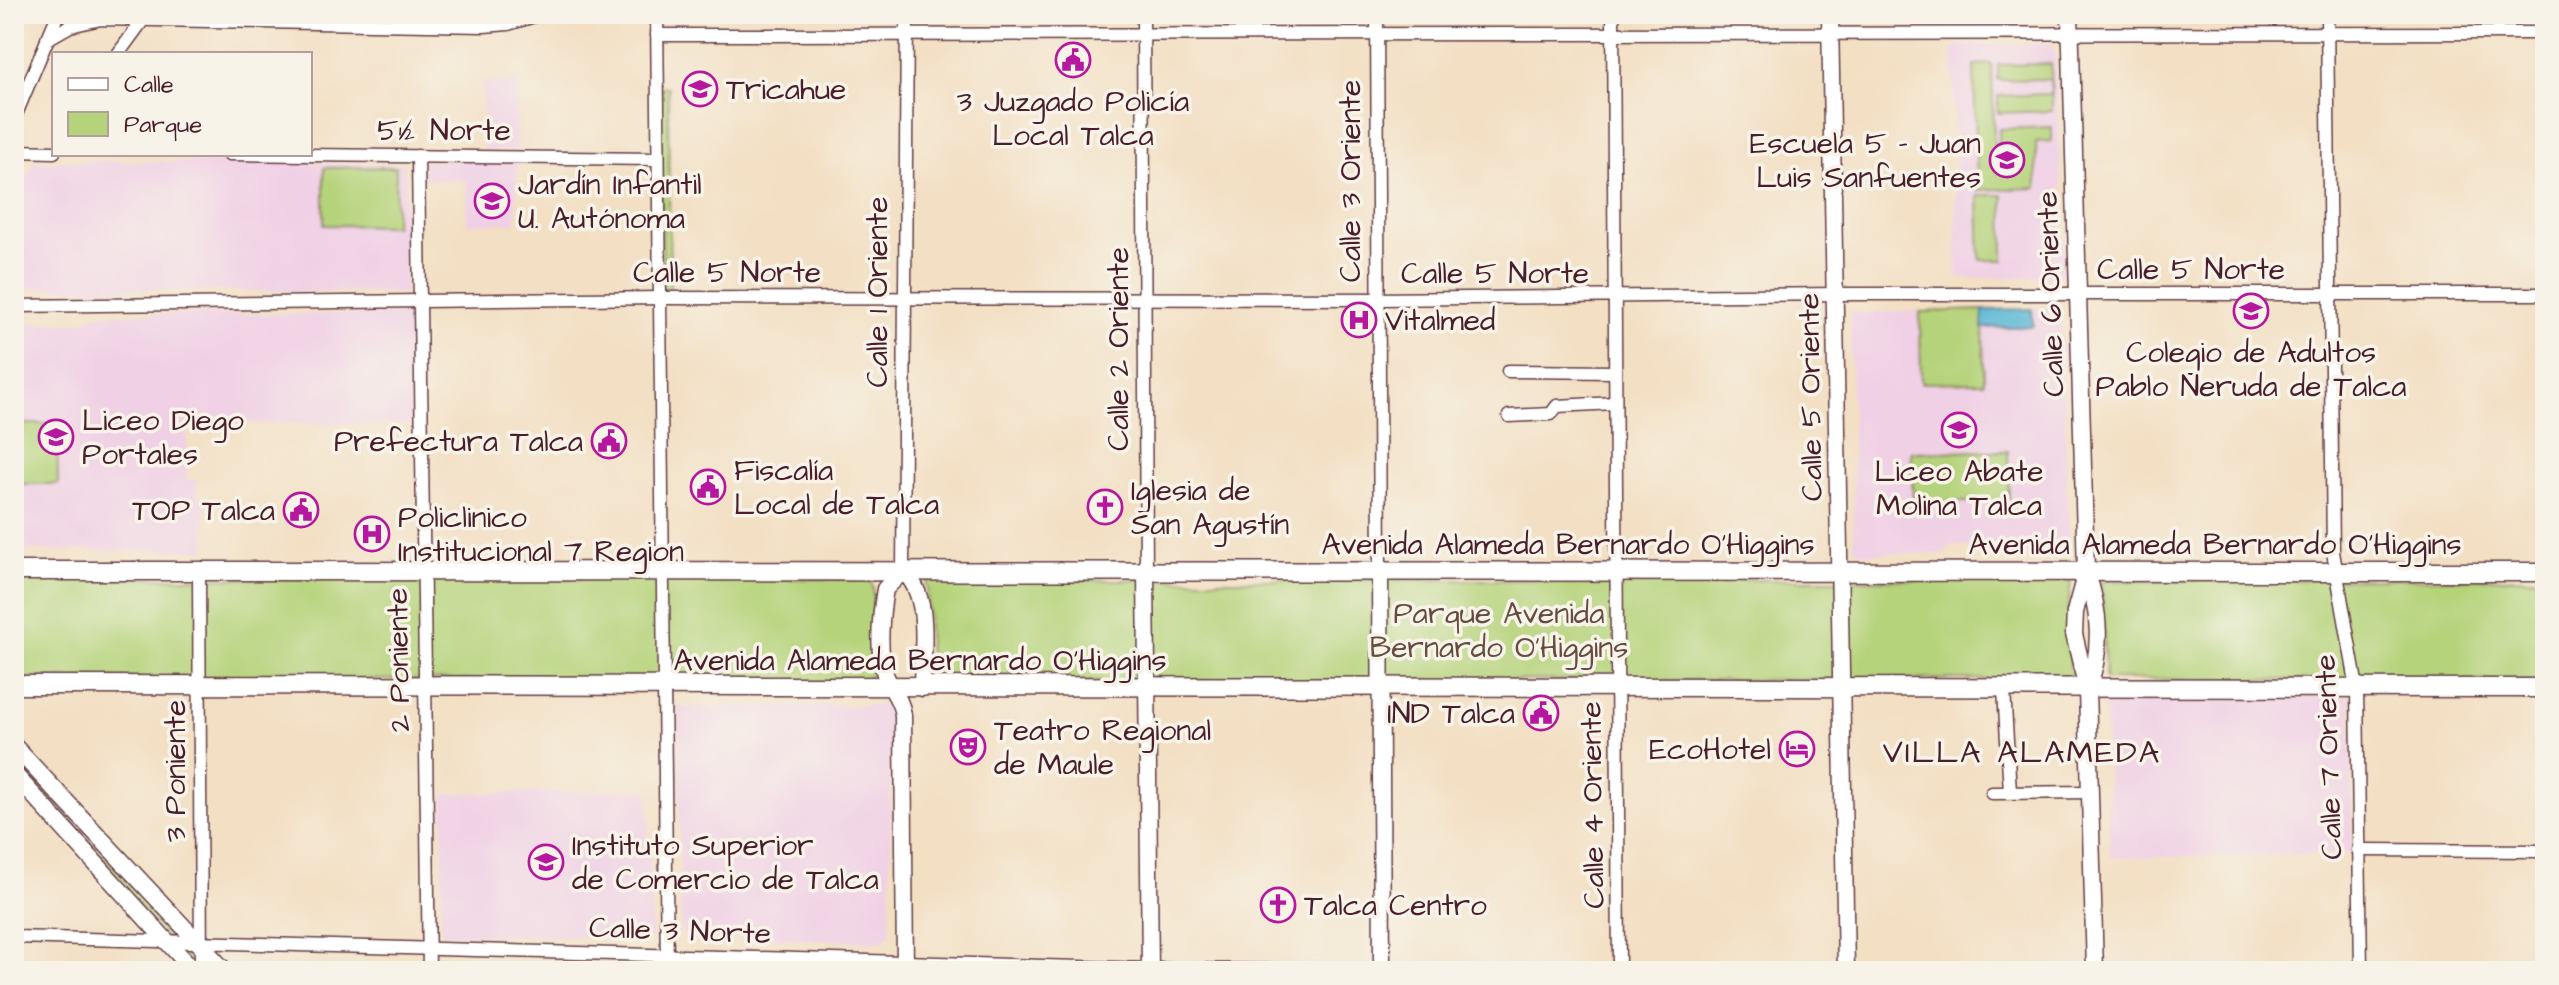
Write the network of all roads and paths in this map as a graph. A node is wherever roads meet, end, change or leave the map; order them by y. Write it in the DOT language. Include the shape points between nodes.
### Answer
graph roads {
  1 [pos="58,14"];
  2 [pos="541,14"];
  3 [pos="657,14"];
  4 [pos="907,14"];
  5 [pos="1143,14"];
  6 [pos="1377,14"];
  7 [pos="1613,14"];
  8 [pos="1830,14"];
  9 [pos="2070,14"];
  10 [pos="2327,14"];
  11 [pos="143,20"];
  12 [pos="907,32"];
  13 [pos="1830,32"];
  14 [pos="2070,32"];
  15 [pos="2327,32"];
  16 [pos="1377,33"];
  17 [pos="1613,33"];
  18 [pos="2545,33"];
  19 [pos="1143,34"];
  20 [pos="657,35"];
  21 [pos="47,39"];
  22 [pos="119,52"];
  23 [pos="14,119"];
  24 [pos="14,151"];
  25 [pos="52,152"];
  26 [pos="312,155"];
  27 [pos="418,156"];
  28 [pos="658,159"];
  29 [pos="1837,294"];
  30 [pos="2545,294"];
  31 [pos="2331,295"];
  32 [pos="1146,296"];
  33 [pos="2078,296"];
  34 [pos="661,298"];
  35 [pos="904,298"];
  36 [pos="1615,298"];
  37 [pos="1378,299"];
  38 [pos="422,302"];
  39 [pos="14,306"];
  40 [pos="1508,371"];
  41 [pos="1615,372"];
  42 [pos="1615,403"];
  43 [pos="1509,416"];
  44 [pos="14,571"];
  45 [pos="199,571"];
  46 [pos="423,571"];
  47 [pos="662,571"];
  48 [pos="903,571"];
  49 [pos="1146,572"];
  50 [pos="1380,572"];
  51 [pos="1617,572"];
  52 [pos="2086,572"];
  53 [pos="2545,572"];
  54 [pos="1840,573"];
  55 [pos="2337,573"];
  56 [pos="202,684"];
  57 [pos="14,685"];
  58 [pos="424,685"];
  59 [pos="893,687"];
  60 [pos="1147,687"];
  61 [pos="1617,687"];
  62 [pos="663,688"];
  63 [pos="922,688"];
  64 [pos="1380,688"];
  65 [pos="2357,688"];
  66 [pos="2545,688"];
  67 [pos="1840,689"];
  68 [pos="2004,689"];
  69 [pos="2087,689"];
  70 [pos="14,746"];
  71 [pos="14,774"];
  72 [pos="2010,792"];
  73 [pos="2090,792"];
  74 [pos="1992,793"];
  75 [pos="2358,850"];
  76 [pos="2545,851"];
  77 [pos="14,937"];
  78 [pos="165,941"];
  79 [pos="200,943"];
  80 [pos="429,949"];
  81 [pos="667,956"];
  82 [pos="905,967"];
  83 [pos="1150,970"];
  84 [pos="194,971"];
  85 [pos="201,971"];
  86 [pos="225,971"];
  87 [pos="429,971"];
  88 [pos="667,971"];
  89 [pos="1345,971"];
  90 [pos="1382,971"];
  91 [pos="1619,971"];
  92 [pos="1846,971"];
  93 [pos="2095,971"];
  94 [pos="2361,971"];
  1 -- 21 [label="street"];
  2 -- 11 [label="street" via="484,26"];
  3 -- 20 [label="street"];
  4 -- 12 [label="street, Calle 1 Oriente"];
  5 -- 19 [label="street, Calle 2 Oriente"];
  6 -- 16 [label="street, Calle 3 Oriente"];
  7 -- 17 [label="street, Calle 4 Oriente"];
  8 -- 13 [label="main road, Calle 5 Oriente"];
  9 -- 14 [label="main road, Calle 6 Oriente"];
  10 -- 15 [label="street, Calle 7 Oriente"];
  11 -- 21 [label="street" via="82,22"];
  11 -- 22 [label="street"];
  12 -- 19 [label="street"];
  12 -- 20 [label="street"];
  12 -- 35 [label="street, Calle 1 Oriente"];
  13 -- 14 [label="street"];
  13 -- 17 [label="street"];
  13 -- 29 [label="main road, Calle 5 Oriente"];
  14 -- 15 [label="street"];
  14 -- 33 [label="main road, Calle 6 Oriente"];
  15 -- 18 [label="street"];
  15 -- 31 [label="street, Calle 7 Oriente"];
  16 -- 17 [label="street"];
  16 -- 19 [label="street"];
  16 -- 37 [label="street, Calle 3 Oriente"];
  17 -- 36 [label="street, Calle 4 Oriente"];
  19 -- 32 [label="street, Calle 2 Oriente"];
  20 -- 28 [label="street"];
  21 -- 23 [label="street"];
  24 -- 25 [label="street"];
  26 -- 27 [label="street, 5½ Norte"];
  27 -- 28 [label="street, 5½ Norte"];
  27 -- 38 [label="street, 2 Poniente"];
  28 -- 34 [label="street"];
  29 -- 33 [label="street, Calle 5 Norte"];
  29 -- 36 [label="street, Calle 5 Norte"];
  29 -- 54 [label="main road, Calle 5 Oriente"];
  30 -- 31 [label="street, Calle 5 Norte"];
  31 -- 33 [label="street, Calle 5 Norte"];
  31 -- 55 [label="street, Calle 7 Oriente"];
  32 -- 35 [label="street, Calle 5 Norte"];
  32 -- 37 [label="street, Calle 5 Norte"];
  32 -- 49 [label="street, Calle 2 Oriente"];
  33 -- 52 [label="main road, Calle 6 Oriente"];
  34 -- 35 [label="street, Calle 5 Norte"];
  34 -- 38 [label="street, Calle 5 Norte"];
  34 -- 47 [label="street"];
  35 -- 48 [label="street, Calle 1 Oriente"];
  36 -- 37 [label="street, Calle 5 Norte"];
  36 -- 41 [label="street, Calle 4 Oriente"];
  37 -- 50 [label="street, Calle 3 Oriente"];
  38 -- 39 [label="street, Calle 5 Norte"];
  38 -- 46 [label="street, 2 Poniente"];
  40 -- 41 [label="street"];
  41 -- 42 [label="street, Calle 4 Oriente"];
  42 -- 43 [label="street" via="1566,404 1551,414"];
  42 -- 51 [label="street, Calle 4 Oriente"];
  44 -- 45 [label="main road, Avenida Alameda Bernardo O'Higgins"];
  45 -- 46 [label="main road, Avenida Alameda Bernardo O'Higgins"];
  45 -- 56 [label="street, 3 Poniente"];
  46 -- 47 [label="main road, Avenida Alameda Bernardo O'Higgins"];
  46 -- 58 [label="street, 2 Poniente"];
  47 -- 48 [label="main road, Avenida Alameda Bernardo O'Higgins"];
  47 -- 62 [label="street"];
  48 -- 49 [label="main road, Avenida Alameda Bernardo O'Higgins"];
  48 -- 59 [label="main road" via="889,583 884,600 883,668"];
  48 -- 63 [label="main road" via="915,583 920,599"];
  49 -- 50 [label="main road, Avenida Alameda Bernardo O'Higgins"];
  49 -- 60 [label="main road, Calle 2 Oriente"];
  50 -- 51 [label="main road, Avenida Alameda Bernardo O'Higgins"];
  50 -- 64 [label="main road, Calle 3 Oriente"];
  51 -- 54 [label="main road, Avenida Alameda Bernardo O'Higgins"];
  51 -- 61 [label="street, Calle 4 Oriente"];
  52 -- 54 [label="main road, Avenida Alameda Bernardo O'Higgins"];
  52 -- 55 [label="main road, Avenida Alameda Bernardo O'Higgins"];
  52 -- 69 [label="main road, Calle 6 Oriente" via="2074,634"];
  53 -- 55 [label="main road, Avenida Alameda Bernardo O'Higgins"];
  54 -- 67 [label="main road, Calle 5 Oriente"];
  55 -- 65 [label="street, Calle 7 Oriente"];
  56 -- 57 [label="main road, Avenida Alameda Bernardo O'Higgins"];
  56 -- 58 [label="main road, Avenida Alameda Bernardo O'Higgins"];
  56 -- 79 [label="street, 3 Poniente"];
  58 -- 62 [label="main road, Avenida Alameda Bernardo O'Higgins"];
  58 -- 80 [label="street, 2 Poniente"];
  59 -- 62 [label="main road, Avenida Alameda Bernardo O'Higgins"];
  59 -- 63 [label="main road, Avenida Alameda Bernardo O'Higgins"];
  59 -- 82 [label="main road" via="903,715"];
  60 -- 63 [label="main road, Avenida Alameda Bernardo O'Higgins"];
  60 -- 64 [label="main road, Avenida Alameda Bernardo O'Higgins"];
  60 -- 83 [label="main road, Calle 2 Oriente"];
  61 -- 64 [label="main road, Avenida Alameda Bernardo O'Higgins"];
  61 -- 67 [label="main road, Avenida Alameda Bernardo O'Higgins"];
  61 -- 91 [label="street, Calle 4 Oriente"];
  62 -- 81 [label="street"];
  64 -- 90 [label="main road, Calle 3 Oriente"];
  65 -- 66 [label="main road, Avenida Alameda Bernardo O'Higgins"];
  65 -- 69 [label="main road, Avenida Alameda Bernardo O'Higgins"];
  65 -- 75 [label="street, Calle 7 Oriente"];
  67 -- 68 [label="main road, Avenida Alameda Bernardo O'Higgins"];
  67 -- 92 [label="main road, Calle 5 Oriente"];
  68 -- 69 [label="main road, Avenida Alameda Bernardo O'Higgins"];
  68 -- 72 [label="street"];
  69 -- 73 [label="main road, Calle 6 Oriente"];
  70 -- 79 [label="main road"];
  71 -- 78 [label="main road"];
  72 -- 73 [label="street"];
  72 -- 74 [label="street"];
  73 -- 93 [label="main road, Calle 6 Oriente"];
  75 -- 76 [label="street"];
  75 -- 94 [label="street, Calle 7 Oriente"];
  77 -- 78 [label="street, Calle 3 Norte"];
  78 -- 79 [label="street, Calle 3 Norte"];
  78 -- 84 [label="main road"];
  79 -- 80 [label="street, Calle 3 Norte"];
  79 -- 85 [label="street, 3 Poniente"];
  79 -- 86 [label="main road"];
  80 -- 81 [label="street, Calle 3 Norte"];
  80 -- 87 [label="street, 2 Poniente"];
  81 -- 82 [label="street, Calle 3 Norte"];
  81 -- 88 [label="street"];
  82 -- 83 [label="street, Calle 3 Norte"];
  83 -- 89 [label="street, Calle 3 Norte"];
}
